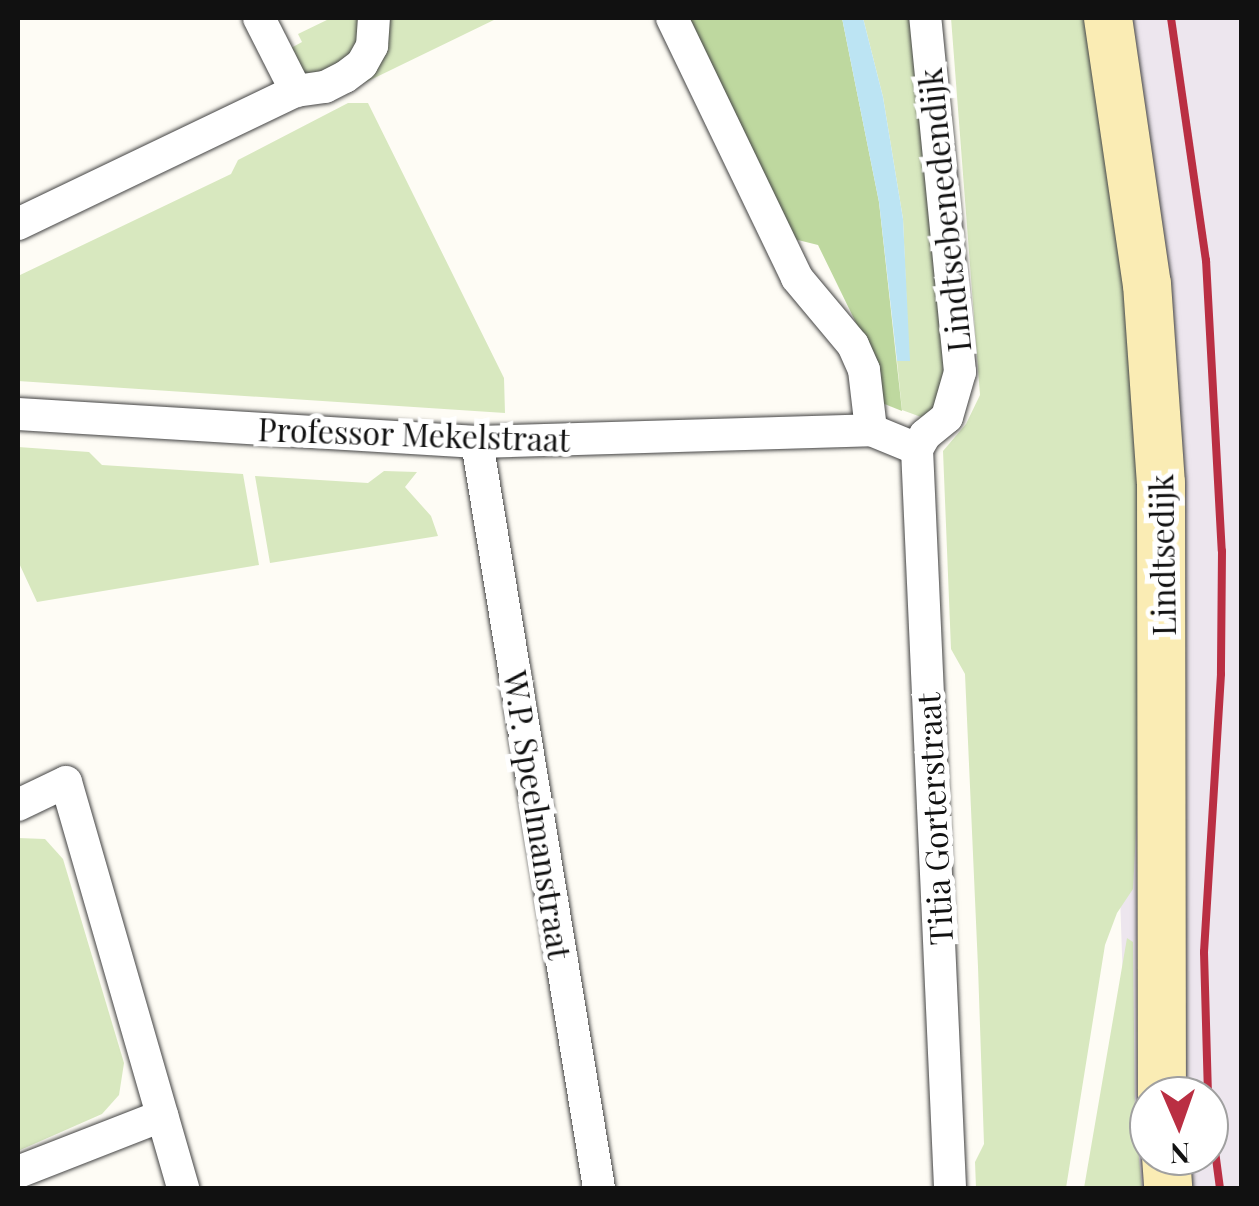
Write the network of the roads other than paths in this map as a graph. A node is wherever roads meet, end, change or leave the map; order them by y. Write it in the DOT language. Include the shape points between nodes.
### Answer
graph roads {
  1 [pos="259,18"];
  2 [pos="374,18"];
  3 [pos="672,18"];
  4 [pos="925,18"];
  5 [pos="1108,18"];
  6 [pos="296,91"];
  7 [pos="18,224"];
  8 [pos="18,414"];
  9 [pos="871,430"];
  10 [pos="477,442"];
  11 [pos="917,450"];
  12 [pos="18,805"];
  13 [pos="1162,1076"];
  14 [pos="162,1116"];
  15 [pos="18,1172"];
  16 [pos="184,1188"];
  17 [pos="599,1188"];
  18 [pos="950,1188"];
  1 -- 6 [label="street"];
  2 -- 6 [label="street" via="372,46 362,64 326,86"];
  3 -- 9 [label="street" via="797,278 854,345"];
  4 -- 11 [label="street, Lindtsebenedendijk" via="960,372 947,417"];
  5 -- 13 [label="main road, Lindtsedijk" via="1147,284 1162,483"];
  6 -- 7 [label="street"];
  8 -- 10 [label="street, Professor Mekelstraat"];
  9 -- 10 [label="street, Professor Mekelstraat"];
  9 -- 11 [label="street, Professor Mekelstraat"];
  10 -- 17 [label="street, W.P. Speelmanstraat"];
  11 -- 18 [label="street, Titia Gorterstraat"];
  12 -- 14 [label="street" via="66,782"];
  14 -- 15 [label="street"];
  14 -- 16 [label="street"];
}
